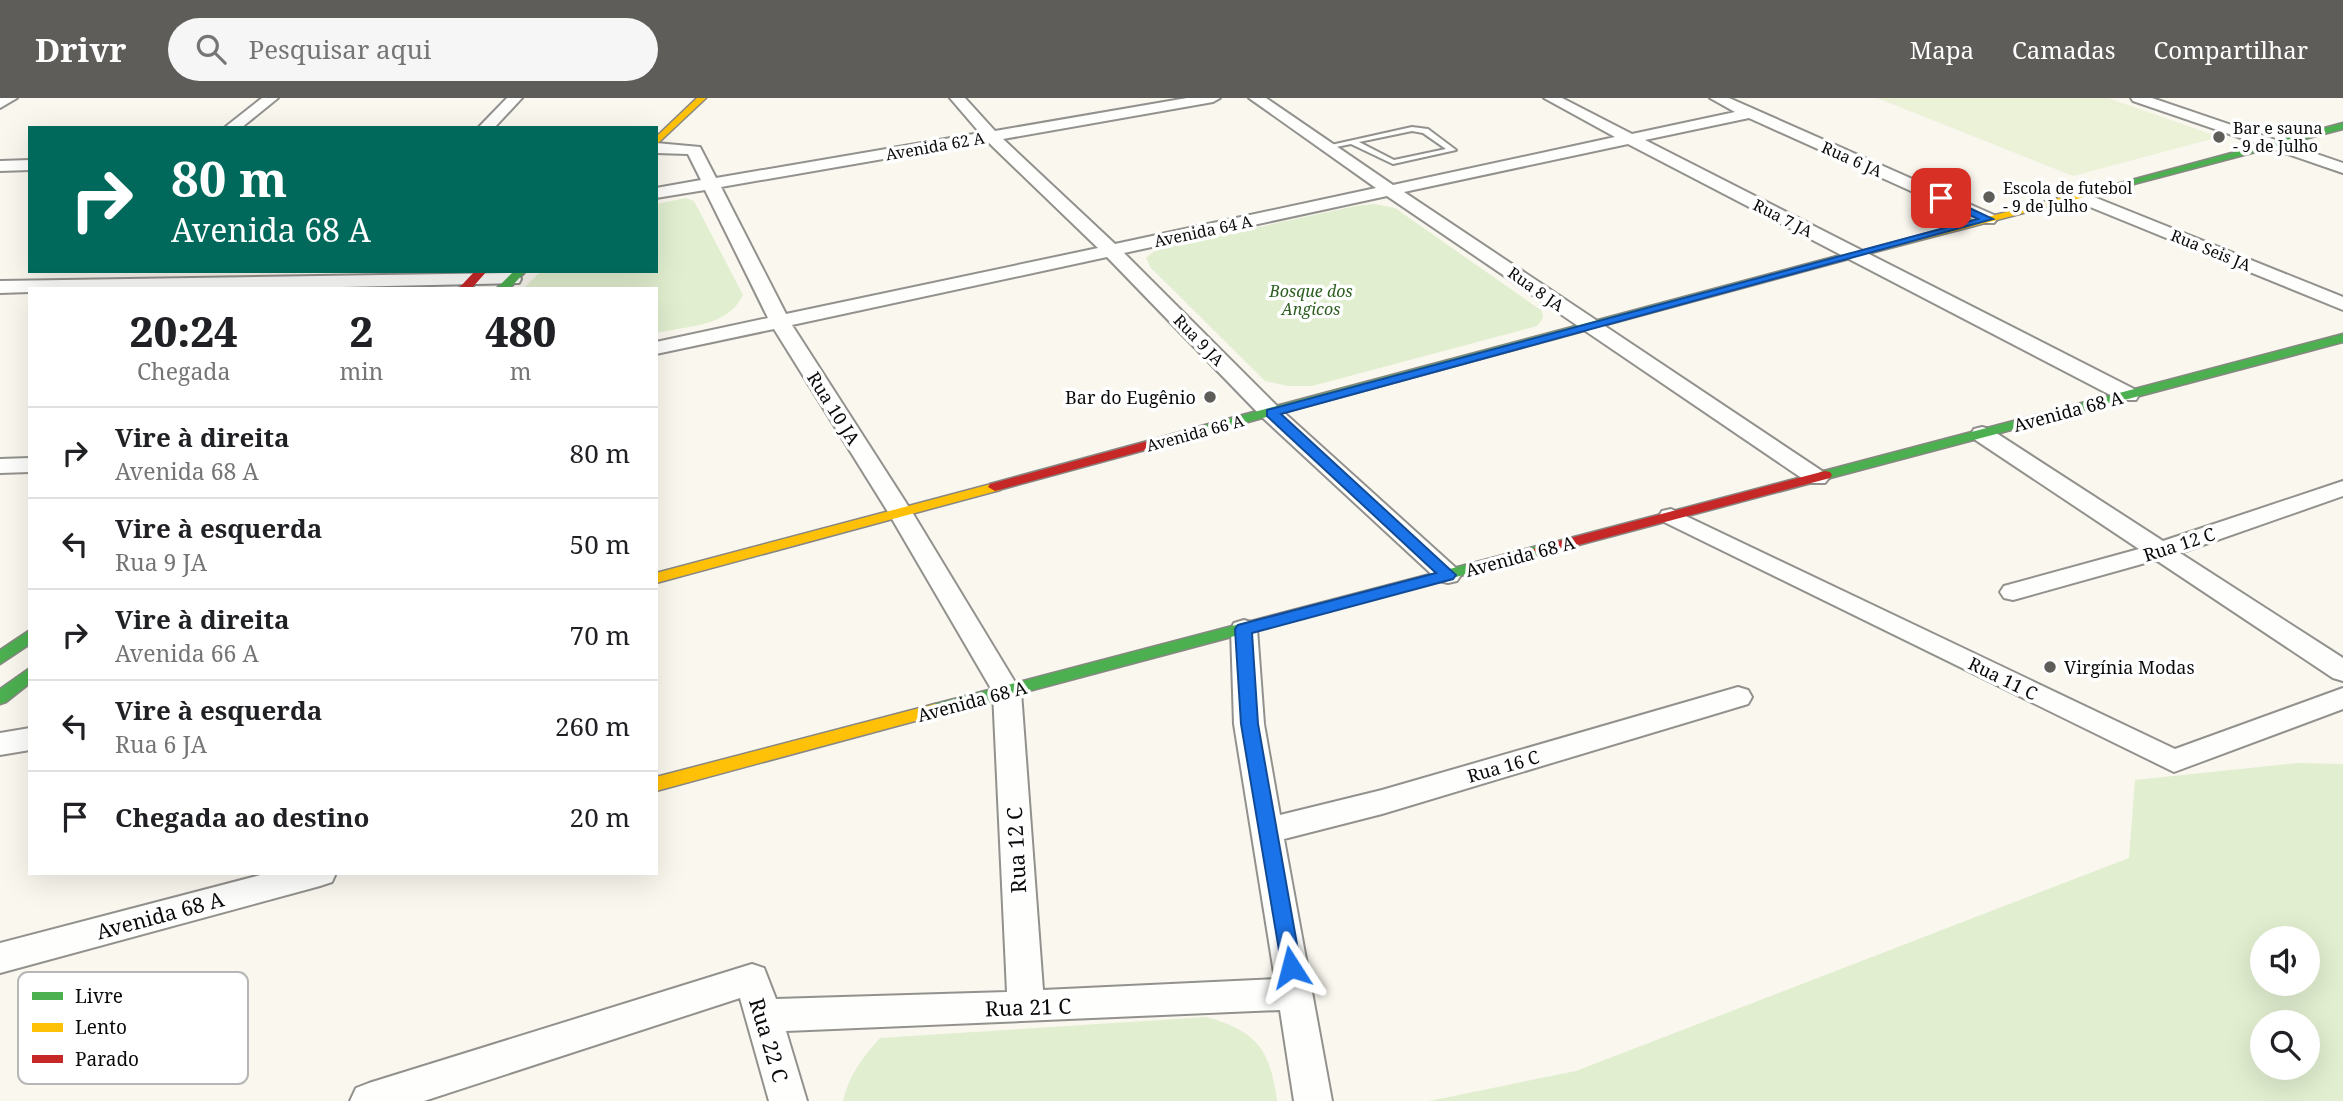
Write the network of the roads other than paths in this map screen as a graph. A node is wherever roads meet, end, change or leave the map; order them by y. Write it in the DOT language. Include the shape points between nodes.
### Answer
graph roads {
  1 [pos="10,98"];
  2 [pos="271,98"];
  3 [pos="515,98"];
  4 [pos="702,98"];
  5 [pos="957,98"];
  6 [pos="1213,98"];
  7 [pos="1256,98"];
  8 [pos="1550,98"];
  9 [pos="1717,98"];
  10 [pos="2138,98"];
  11 [pos="0,104"];
  12 [pos="1750,113"];
  13 [pos="234,126"];
  14 [pos="487,126"];
  15 [pos="2343,126"];
  16 [pos="992,136"];
  17 [pos="1629,139"];
  18 [pos="658,140"];
  19 [pos="1353,142"];
  20 [pos="2274,145"];
  21 [pos="1326,147"];
  22 [pos="658,148"];
  23 [pos="28,165"];
  24 [pos="0,166"];
  25 [pos="2343,169"];
  26 [pos="712,184"];
  27 [pos="1394,190"];
  28 [pos="658,193"];
  29 [pos="2079,195"];
  30 [pos="1988,219"];
  31 [pos="1112,251"];
  32 [pos="1855,254"];
  33 [pos="28,271"];
  34 [pos="367,277"];
  35 [pos="473,280"];
  36 [pos="511,280"];
  37 [pos="28,287"];
  38 [pos="34,287"];
  39 [pos="1,288"];
  40 [pos="2343,304"];
  41 [pos="780,321"];
  42 [pos="1588,326"];
  43 [pos="2343,338"];
  44 [pos="658,348"];
  45 [pos="2128,395"];
  46 [pos="1271,413"];
  47 [pos="1982,434"];
  48 [pos="28,465"];
  49 [pos="0,466"];
  50 [pos="1817,478"];
  51 [pos="2343,488"];
  52 [pos="900,512"];
  53 [pos="1671,516"];
  54 [pos="2160,551"];
  55 [pos="1448,575"];
  56 [pos="658,577"];
  57 [pos="2013,592"];
  58 [pos="1244,629"];
  59 [pos="28,637"];
  60 [pos="0,658"];
  61 [pos="2343,671"];
  62 [pos="28,676"];
  63 [pos="1007,692"];
  64 [pos="1738,697"];
  65 [pos="0,698"];
  66 [pos="2343,698"];
  67 [pos="28,739"];
  68 [pos="0,744"];
  69 [pos="658,784"];
  70 [pos="1268,831"];
  71 [pos="312,875"];
  72 [pos="0,958"];
  73 [pos="1295,994"];
  74 [pos="1026,1007"];
  75 [pos="761,1016"];
  76 [pos="369,1101"];
  77 [pos="788,1101"];
  78 [pos="1313,1101"];
  1 -- 11 [label="street"];
  2 -- 13 [label="street"];
  3 -- 14 [label="street"];
  4 -- 18 [label="street"];
  5 -- 16 [label="street, Rua 9 JA"];
  6 -- 16 [label="street, Avenida 62 A"];
  7 -- 21 [label="street, Rua 8 JA"];
  8 -- 17 [label="street, Rua 7 JA"];
  9 -- 12 [label="street, Rua 6 JA"];
  10 -- 20 [label="street"];
  12 -- 17 [label="street, Avenida 64 A"];
  12 -- 30 [label="street, Rua 6 JA"];
  15 -- 20 [label="street, Avenida 66 A"];
  16 -- 26 [label="street, Avenida 62 A"];
  16 -- 31 [label="street, Rua 9 JA"];
  17 -- 27 [label="street, Avenida 64 A"];
  17 -- 32 [label="street, Rua 7 JA"];
  19 -- 19 [label="lane" via="1419,129 1452,150 1393,162"];
  19 -- 21 [label="lane"];
  20 -- 25 [label="street"];
  20 -- 29 [label="street, Avenida 66 A"];
  21 -- 27 [label="street, Rua 8 JA"];
  22 -- 26 [label="street, Rua 10 JA" via="694,149"];
  23 -- 24 [label="street"];
  26 -- 28 [label="street, Avenida 62 A"];
  26 -- 41 [label="street, Rua 10 JA"];
  27 -- 31 [label="street, Avenida 64 A"];
  27 -- 42 [label="street, Rua 8 JA"];
  29 -- 30 [label="street, Avenida 66 A"];
  29 -- 40 [label="street, Rua Seis JA"];
  30 -- 32 [label="street, Avenida 66 A"];
  31 -- 41 [label="street, Avenida 64 A"];
  31 -- 46 [label="street, Rua 9 JA"];
  32 -- 42 [label="street, Avenida 66 A"];
  32 -- 45 [label="street, Rua 7 JA"];
  33 -- 39 [label="street"];
  34 -- 35 [label="street"];
  34 -- 38 [label="street"];
  35 -- 36 [label="street"];
  37 -- 39 [label="street"];
  41 -- 44 [label="street, Avenida 64 A"];
  41 -- 52 [label="street, Rua 10 JA"];
  42 -- 46 [label="street, Avenida 66 A"];
  42 -- 50 [label="street, Rua 8 JA"];
  43 -- 45 [label="street, Avenida 68 A"];
  45 -- 47 [label="street, Avenida 68 A"];
  46 -- 52 [label="street, Avenida 66 A"];
  46 -- 55 [label="street, Rua 9 JA"];
  47 -- 50 [label="street, Avenida 68 A"];
  47 -- 54 [label="street"];
  48 -- 49 [label="street"];
  50 -- 53 [label="street, Avenida 68 A"];
  51 -- 54 [label="street, Rua 12 C"];
  52 -- 56 [label="street, Avenida 66 A"];
  52 -- 63 [label="street, Rua 10 JA"];
  53 -- 55 [label="street, Avenida 68 A"];
  53 -- 66 [label="street, Rua 11 C" via="2174,761"];
  54 -- 57 [label="street, Rua 12 C"];
  54 -- 61 [label="street"];
  55 -- 58 [label="street, Avenida 68 A"];
  58 -- 63 [label="street, Avenida 68 A"];
  58 -- 70 [label="street" via="1250,724"];
  59 -- 60 [label="street"];
  62 -- 65 [label="street"];
  63 -- 69 [label="street, Avenida 68 A"];
  63 -- 74 [label="street, Rua 12 C"];
  64 -- 70 [label="street, Rua 16 C"];
  67 -- 68 [label="street"];
  70 -- 73 [label="street"];
  71 -- 72 [label="street, Avenida 68 A"];
  73 -- 74 [label="street, Rua 21 C"];
  73 -- 78 [label="street"];
  74 -- 75 [label="street, Rua 21 C"];
  75 -- 76 [label="street, Rua 22 C" via="752,979"];
  75 -- 77 [label="street, Rua 22 C"];
}
